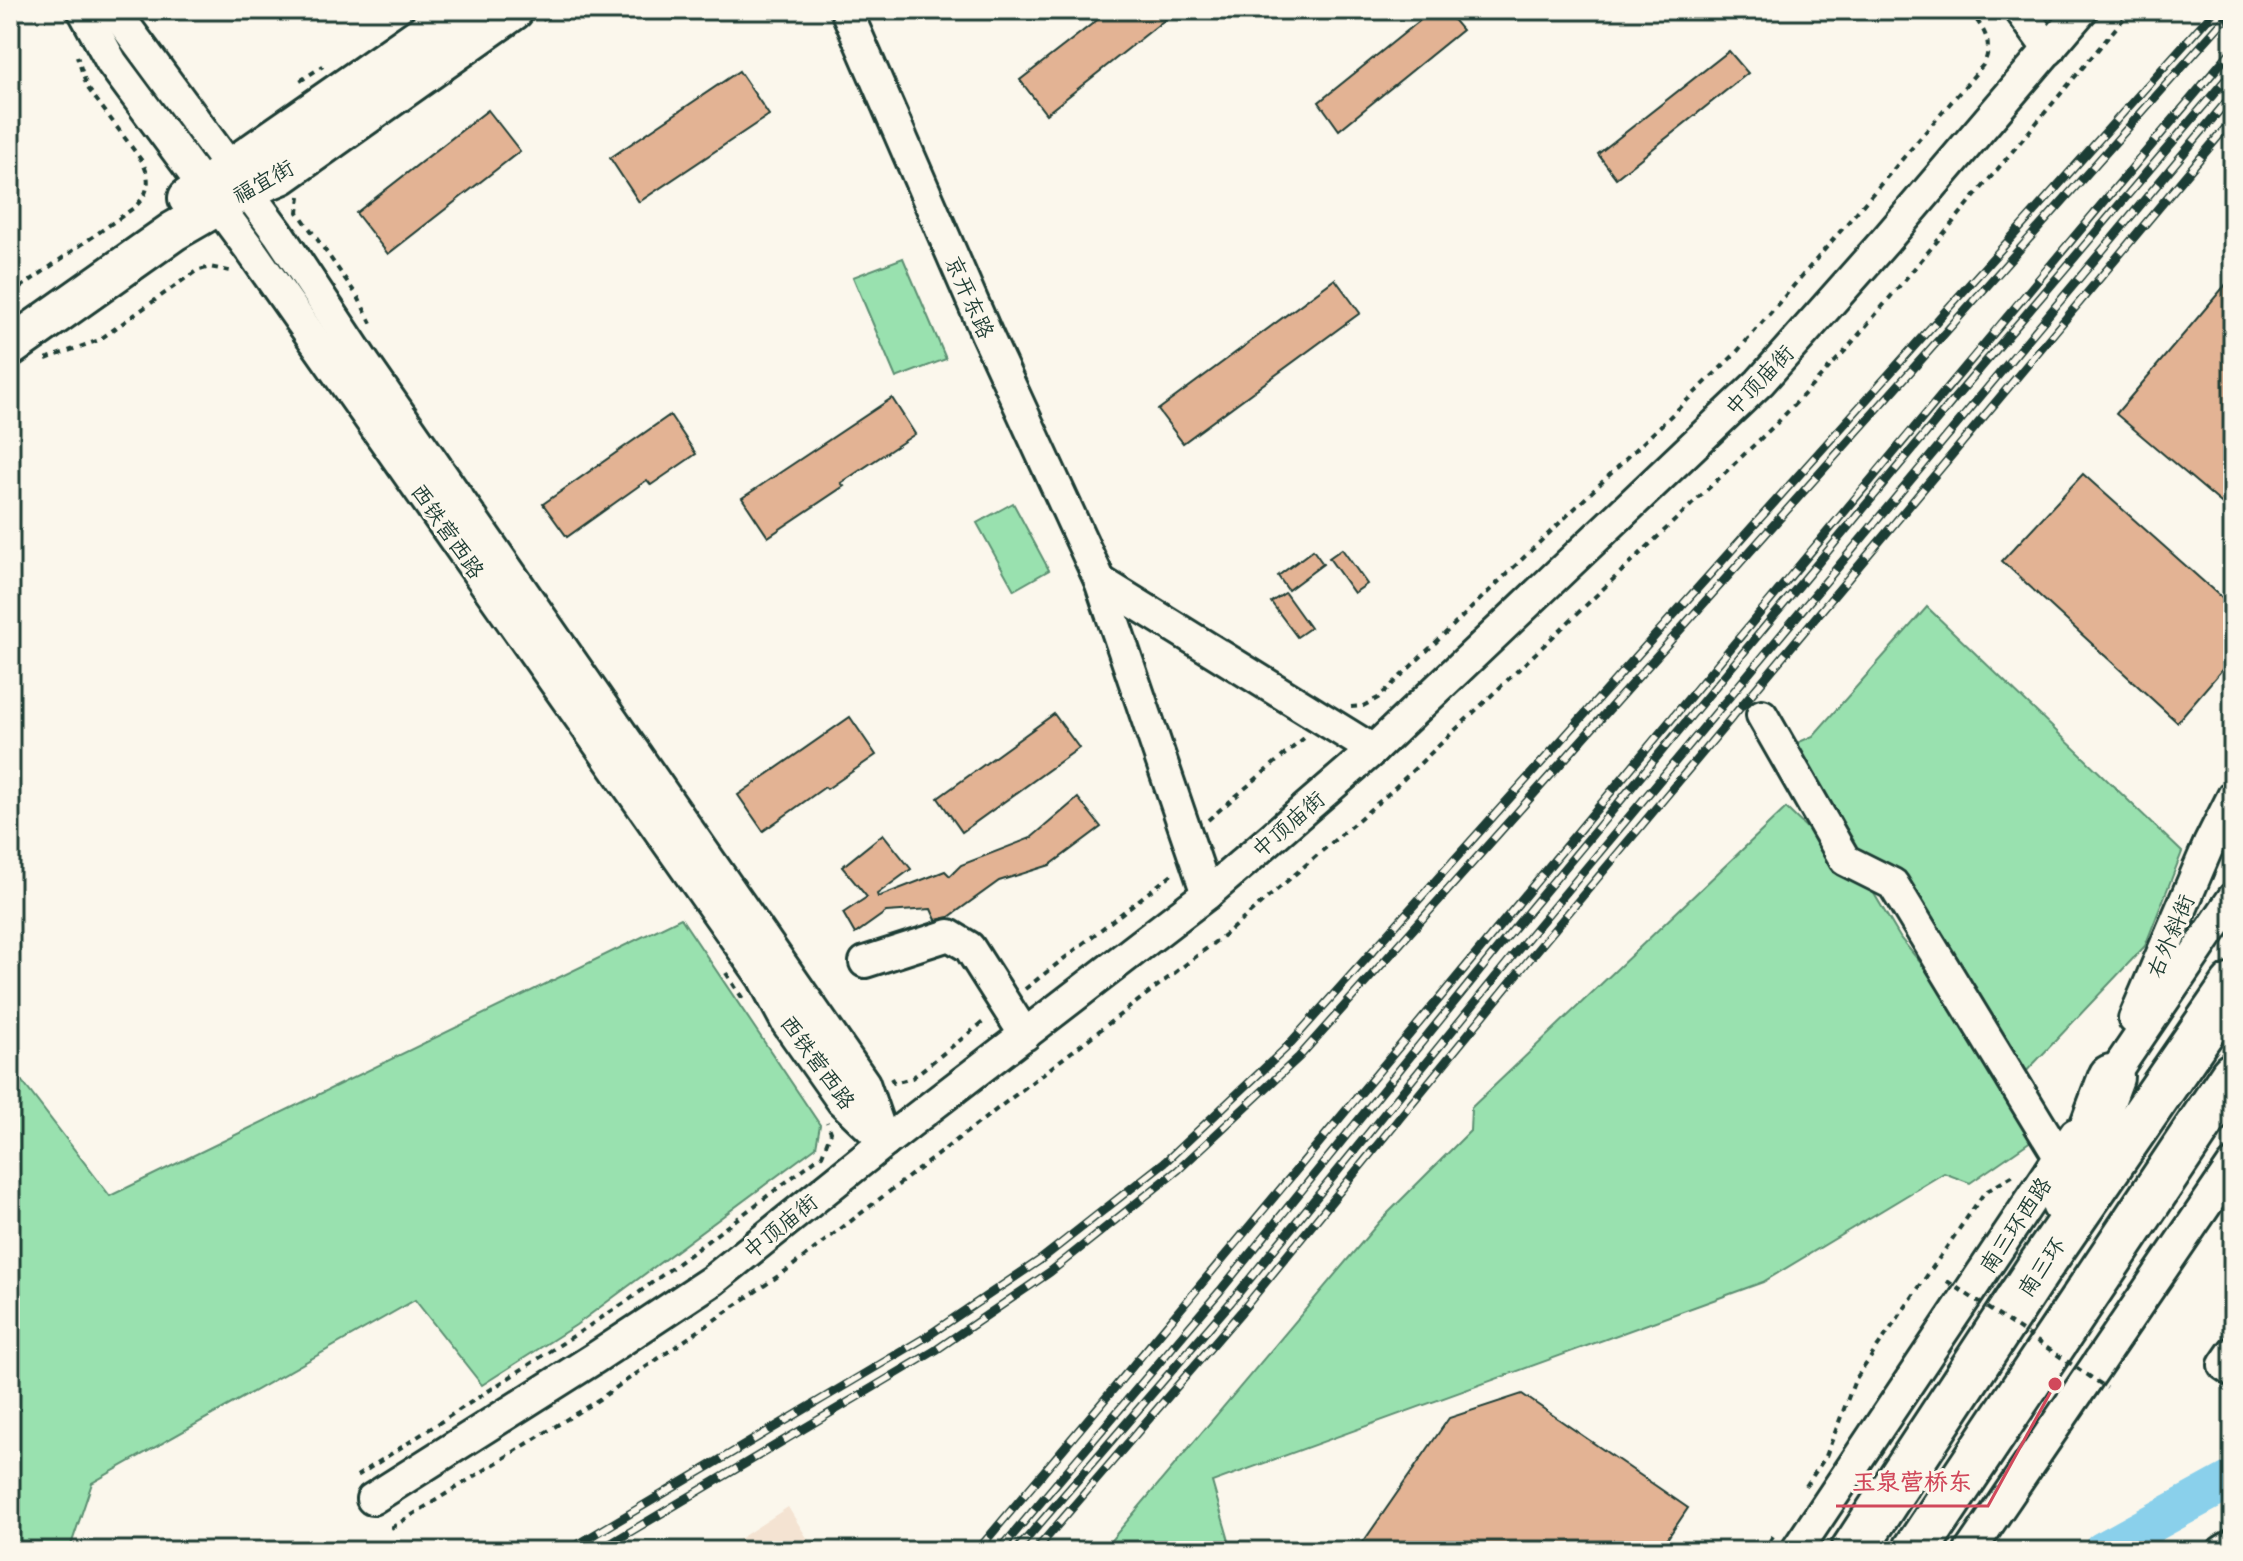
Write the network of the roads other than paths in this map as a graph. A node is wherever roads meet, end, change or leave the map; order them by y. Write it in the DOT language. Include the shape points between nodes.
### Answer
graph roads {
  1 [pos="83,10"];
  2 [pos="114,10"];
  3 [pos="458,10"];
  4 [pos="846,10"];
  5 [pos="2020,10"];
  6 [pos="2082,10"];
  7 [pos="522,19"];
  8 [pos="2049,50"];
  9 [pos="224,188"];
  10 [pos="10,323"];
  11 [pos="25,354"];
  12 [pos="1100,581"];
  13 [pos="1762,715"];
  14 [pos="1373,750"];
  15 [pos="2233,796"];
  16 [pos="1207,894"];
  17 [pos="2233,898"];
  18 [pos="865,962"];
  19 [pos="2233,986"];
  20 [pos="1025,1035"];
  21 [pos="2233,1075"];
  22 [pos="2111,1077"];
  23 [pos="885,1142"];
  24 [pos="2055,1150"];
  25 [pos="2233,1165"];
  26 [pos="2041,1265"];
  27 [pos="2233,1352"];
  28 [pos="2233,1371"];
  29 [pos="364,1488"];
  30 [pos="1995,1538"];
  31 [pos="1788,1539"];
  32 [pos="2233,1545"];
  33 [pos="1853,1551"];
  34 [pos="1915,1551"];
  35 [pos="1970,1551"];
  36 [pos="2223,1551"];
  1 -- 9 [label="street, 西铁营西路" via="112,63"];
  2 -- 9 [label="street, 西铁营西路"];
  3 -- 9 [label="main road, 福宜街"];
  4 -- 12 [label="street, 京开东路"];
  5 -- 8 [label="street"];
  6 -- 8 [label="street, 中顶庙街"];
  7 -- 9 [label="main road, 福宜街" via="281,175"];
  8 -- 14 [label="street, 中顶庙街" via="1760,382"];
  9 -- 10 [label="main road, 福宜街"];
  9 -- 11 [label="main road, 福宜街"];
  9 -- 23 [label="street, 西铁营西路" via="763,978 814,1062 842,1101"];
  12 -- 14 [label="street"];
  12 -- 16 [label="street"];
  13 -- 24 [label="street" via="1845,860 1893,884"];
  14 -- 16 [label="street, 中顶庙街"];
  15 -- 22 [label="street, 右外斜街"];
  16 -- 20 [label="street, 中顶庙街"];
  17 -- 22 [label="street, 南三环西路"];
  18 -- 20 [label="street" via="949,935 969,947"];
  19 -- 26 [label="highway, 南三环"];
  20 -- 23 [label="street, 中顶庙街"];
  21 -- 34 [label="highway"];
  22 -- 24 [label="street, 南三环西路"];
  22 -- 26 [label="highway"];
  23 -- 29 [label="street, 中顶庙街" via="713,1280 582,1367"];
  24 -- 31 [label="street, 南三环西路"];
  25 -- 30 [label="street"];
  26 -- 33 [label="highway, 南三环"];
  27 -- 28 [label="street" via="2224,1365"];
  30 -- 35 [label="street"];
  32 -- 36 [label="street"];
}
